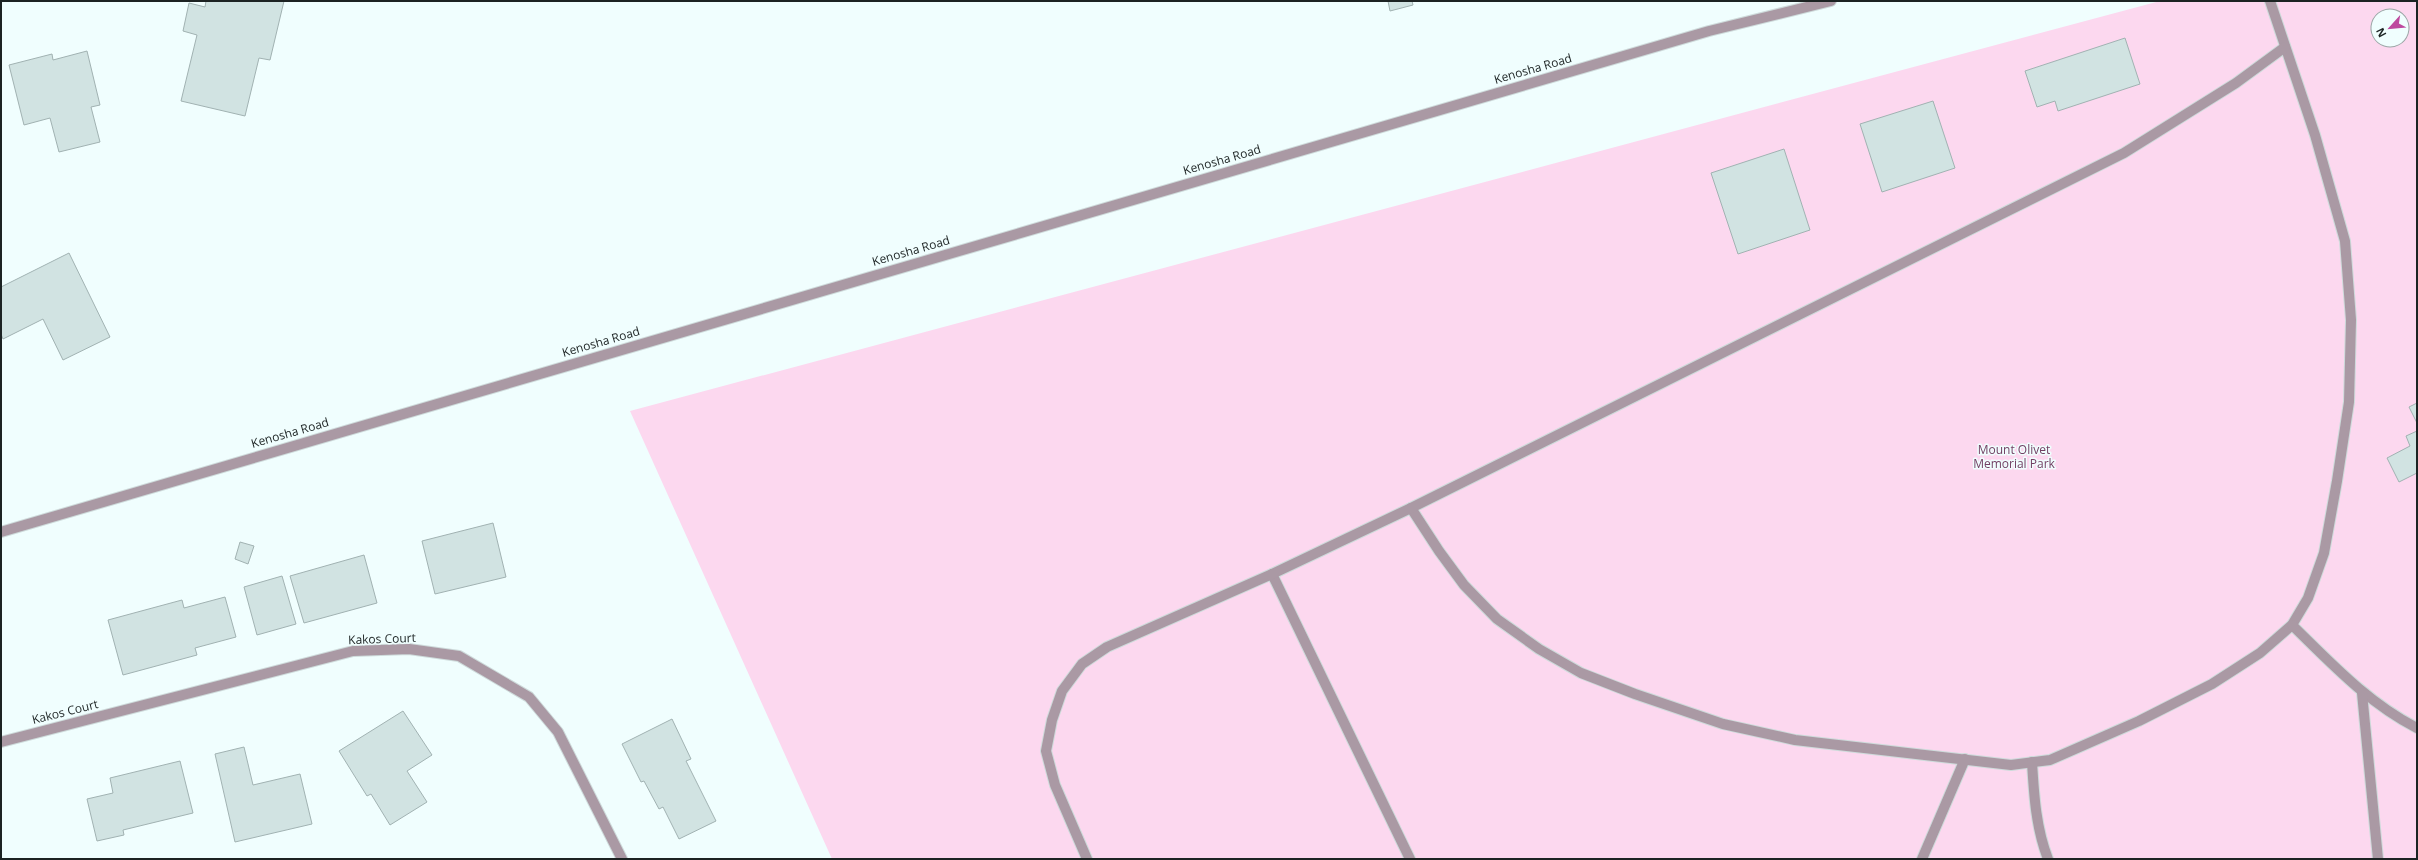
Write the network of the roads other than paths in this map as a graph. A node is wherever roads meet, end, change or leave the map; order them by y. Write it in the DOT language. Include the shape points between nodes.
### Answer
graph roads {
  1 [pos="1831,1"];
  2 [pos="2270,1"];
  3 [pos="2285,47"];
  4 [pos="1411,508"];
  5 [pos="1,530"];
  6 [pos="1272,574"];
  7 [pos="2292,625"];
  8 [pos="2362,693"];
  9 [pos="2417,728"];
  10 [pos="1,742"];
  11 [pos="1965,759"];
  12 [pos="2032,762"];
  13 [pos="622,859"];
  14 [pos="1087,859"];
  15 [pos="1410,859"];
  16 [pos="1922,859"];
  17 [pos="2048,859"];
  18 [pos="2378,859"];
  1 -- 5 [label="street, Kenosha Road" via="1701,33"];
  2 -- 3 [label="street"];
  3 -- 4 [label="street" via="2236,83 2124,153"];
  3 -- 7 [label="street" via="2315,135 2345,241 2350,320 2349,402 2325,545 2308,598"];
  4 -- 6 [label="street"];
  4 -- 11 [label="street" via="1464,585 1496,618 1539,649 1581,672 1635,694 1723,724 1788,738"];
  6 -- 14 [label="street" via="1107,647 1082,664 1062,691 1052,720 1046,751 1054,785"];
  6 -- 15 [label="street"];
  7 -- 8 [label="street"];
  7 -- 12 [label="street" via="2260,653 2212,684 2139,721 2057,757"];
  8 -- 9 [label="street"];
  8 -- 18 [label="street"];
  10 -- 13 [label="street, Kakos Court" via="353,651 410,649 459,656 528,697 558,732"];
  11 -- 12 [label="street" via="2011,765"];
  11 -- 16 [label="street"];
  12 -- 17 [label="street" via="2040,839"];
}
